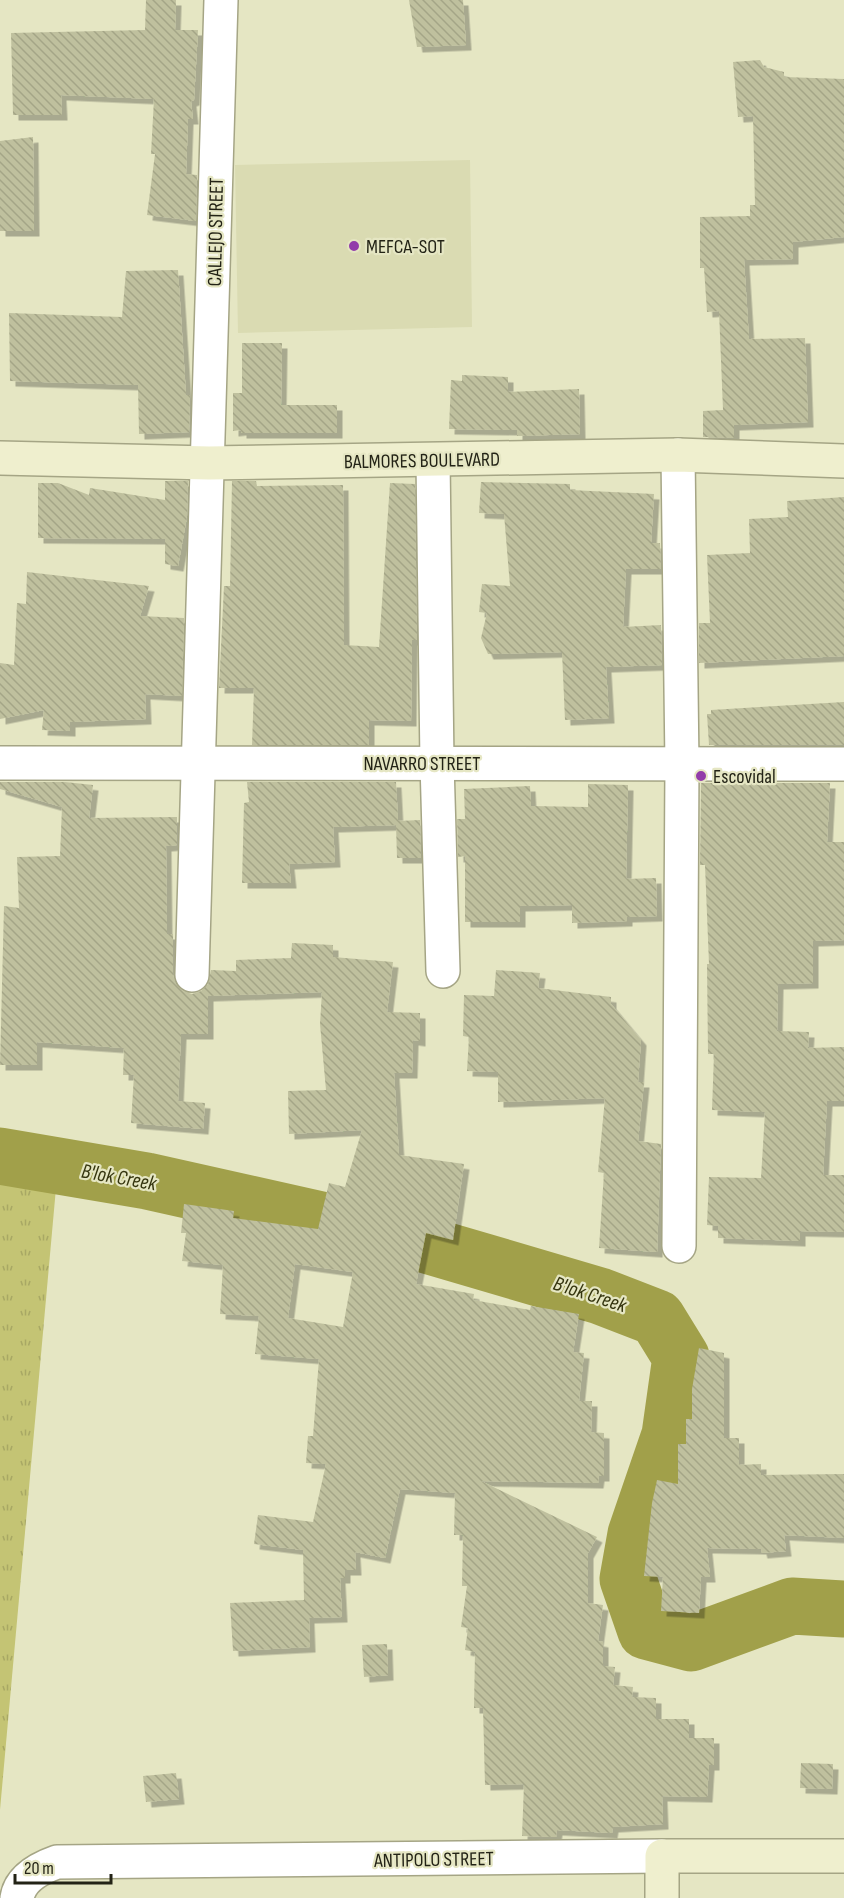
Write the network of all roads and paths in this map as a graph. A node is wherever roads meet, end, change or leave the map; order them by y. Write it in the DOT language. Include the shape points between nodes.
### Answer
graph roads {
  1 [pos="221,0"];
  2 [pos="678,455"];
  3 [pos="0,458"];
  4 [pos="433,460"];
  5 [pos="844,460"];
  6 [pos="209,463"];
  7 [pos="0,763"];
  8 [pos="197,763"];
  9 [pos="437,763"];
  10 [pos="844,764"];
  11 [pos="682,765"];
  12 [pos="444,970"];
  13 [pos="192,975"];
  14 [pos="680,1246"];
  15 [pos="662,1856"];
  16 [pos="844,1857"];
  17 [pos="22,1888"];
  18 [pos="662,1898"];
  1 -- 6 [label="street, CALLEJO STREET"];
  2 -- 4 [label="main road, BALMORES BOULEVARD"];
  2 -- 5 [label="main road, BALMORES BOULEVARD"];
  2 -- 11 [label="street"];
  3 -- 6 [label="main road, BALMORES BOULEVARD"];
  4 -- 6 [label="main road, BALMORES BOULEVARD"];
  4 -- 9 [label="street"];
  6 -- 8 [label="street, CALLEJO STREET"];
  7 -- 8 [label="street, NAVARRO STREET"];
  8 -- 9 [label="street, NAVARRO STREET"];
  8 -- 13 [label="street, CALLEJO STREET"];
  9 -- 11 [label="street, NAVARRO STREET"];
  9 -- 12 [label="street"];
  10 -- 11 [label="street, NAVARRO STREET"];
  11 -- 14 [label="street"];
  15 -- 16 [label="main road, ANTIPOLO STREET"];
  15 -- 17 [label="street, ANTIPOLO STREET" via="57,1862 39,1868"];
  15 -- 18 [label="main road"];
}
